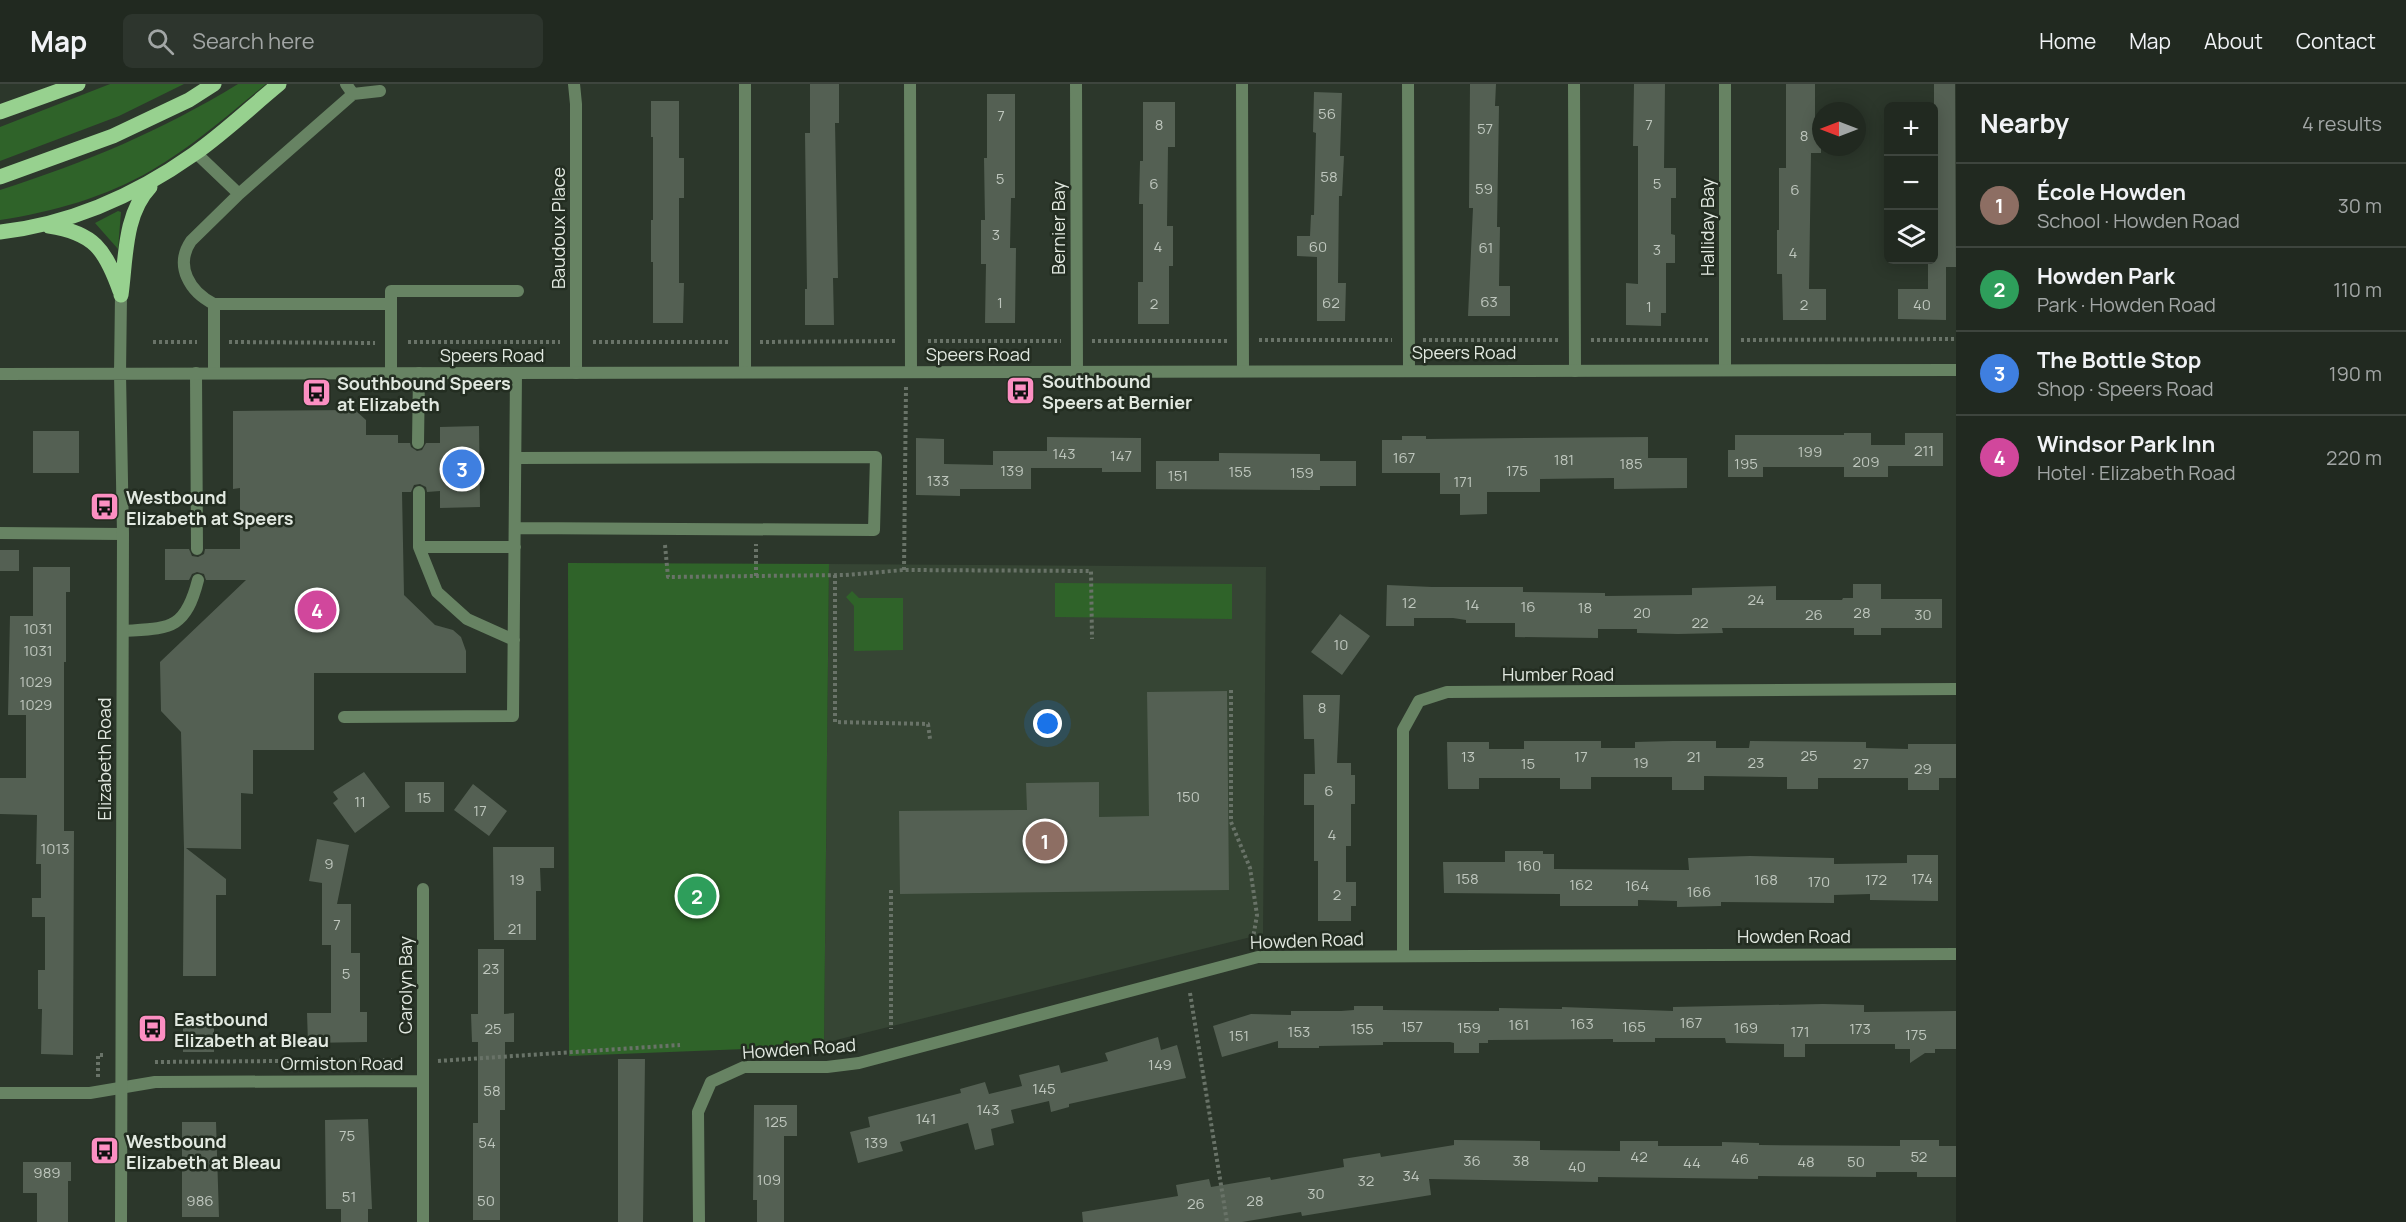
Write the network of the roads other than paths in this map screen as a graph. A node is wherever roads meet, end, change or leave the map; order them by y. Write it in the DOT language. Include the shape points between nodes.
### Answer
graph roads {
  1 [pos="78,84"];
  2 [pos="214,84"];
  3 [pos="279,84"];
  4 [pos="574,84"];
  5 [pos="745,84"];
  6 [pos="910,84"];
  7 [pos="1076,84"];
  8 [pos="1242,84"];
  9 [pos="1408,84"];
  10 [pos="1574,84"];
  11 [pos="1725,84"];
  12 [pos="350,89"];
  13 [pos="380,91"];
  14 [pos="0,112"];
  15 [pos="196,153"];
  16 [pos="0,177"];
  17 [pos="161,177"];
  18 [pos="239,194"];
  19 [pos="43,225"];
  20 [pos="0,232"];
  21 [pos="519,291"];
  22 [pos="121,296"];
  23 [pos="391,303"];
  24 [pos="214,304"];
  25 [pos="1243,370"];
  26 [pos="1409,370"];
  27 [pos="1575,370"];
  28 [pos="1725,370"];
  29 [pos="1956,370"];
  30 [pos="1077,371"];
  31 [pos="391,372"];
  32 [pos="419,372"];
  33 [pos="516,372"];
  34 [pos="576,372"];
  35 [pos="745,372"];
  36 [pos="911,372"];
  37 [pos="196,373"];
  38 [pos="214,373"];
  39 [pos="0,374"];
  40 [pos="120,374"];
  41 [pos="418,443"];
  42 [pos="516,458"];
  43 [pos="419,492"];
  44 [pos="516,528"];
  45 [pos="0,533"];
  46 [pos="123,534"];
  47 [pos="515,547"];
  48 [pos="419,548"];
  49 [pos="197,549"];
  50 [pos="198,580"];
  51 [pos="123,631"];
  52 [pos="514,640"];
  53 [pos="1956,690"];
  54 [pos="344,717"];
  55 [pos="423,889"];
  56 [pos="1956,954"];
  57 [pos="1403,955"];
  58 [pos="423,1081"];
  59 [pos="121,1089"];
  60 [pos="0,1093"];
  61 [pos="121,1222"];
  62 [pos="423,1222"];
  63 [pos="699,1222"];
  1 -- 14 [label="main road"];
  2 -- 16 [label="main road" via="113,136"];
  3 -- 15 [label="main road"];
  4 -- 34 [label="street, Baudoux Place"];
  5 -- 35 [label="street"];
  6 -- 36 [label="street"];
  7 -- 30 [label="street, Bernier Bay"];
  8 -- 25 [label="street"];
  9 -- 26 [label="street"];
  10 -- 27 [label="street"];
  11 -- 28 [label="street, Halliday Bay"];
  12 -- 13 [label="street"];
  12 -- 18 [label="street"];
  15 -- 17 [label="main road"];
  15 -- 18 [label="street"];
  17 -- 19 [label="main road" via="117,200"];
  17 -- 22 [label="main road" via="140,197 132,216"];
  18 -- 24 [label="street" via="186,248 186,277 202,298"];
  19 -- 20 [label="main road"];
  19 -- 22 [label="main road" via="67,228 93,240 103,252"];
  21 -- 23 [label="street" via="391,291"];
  22 -- 40 [label="street, Elizabeth Road"];
  23 -- 24 [label="street"];
  23 -- 31 [label="street"];
  24 -- 38 [label="street"];
  25 -- 26 [label="street, Speers Road"];
  25 -- 30 [label="street, Speers Road"];
  26 -- 27 [label="street, Speers Road"];
  27 -- 28 [label="street, Speers Road"];
  28 -- 29 [label="street, Speers Road"];
  30 -- 36 [label="street, Speers Road"];
  31 -- 32 [label="street, Speers Road"];
  31 -- 38 [label="street, Speers Road"];
  32 -- 33 [label="street, Speers Road"];
  32 -- 41 [label="street"];
  33 -- 34 [label="street, Speers Road"];
  33 -- 42 [label="street"];
  34 -- 35 [label="street, Speers Road"];
  35 -- 36 [label="street, Speers Road"];
  37 -- 38 [label="street, Speers Road"];
  37 -- 40 [label="street, Speers Road"];
  37 -- 49 [label="street"];
  39 -- 40 [label="street, Speers Road"];
  40 -- 46 [label="street, Elizabeth Road"];
  42 -- 44 [label="street"];
  42 -- 44 [label="street" via="876,458 874,530"];
  43 -- 48 [label="street"];
  44 -- 47 [label="street"];
  45 -- 46 [label="street"];
  46 -- 51 [label="street, Elizabeth Road"];
  47 -- 48 [label="street"];
  47 -- 52 [label="street"];
  48 -- 52 [label="street" via="437,592 467,619"];
  50 -- 51 [label="street" via="192,602 169,628"];
  51 -- 59 [label="street, Elizabeth Road"];
  52 -- 54 [label="street" via="513,716"];
  53 -- 57 [label="street, Humber Road" via="1447,692 1419,701 1403,730"];
  55 -- 58 [label="street, Carolyn Bay"];
  56 -- 57 [label="street, Howden Road"];
  57 -- 63 [label="street, Howden Road" via="1258,957 859,1063 744,1067 711,1082 698,1112"];
  58 -- 59 [label="street, Ormiston Road" via="155,1082"];
  58 -- 62 [label="street, Ormiston Road"];
  59 -- 60 [label="street, Ormiston Road"];
  59 -- 61 [label="street, Elizabeth Road"];
}
